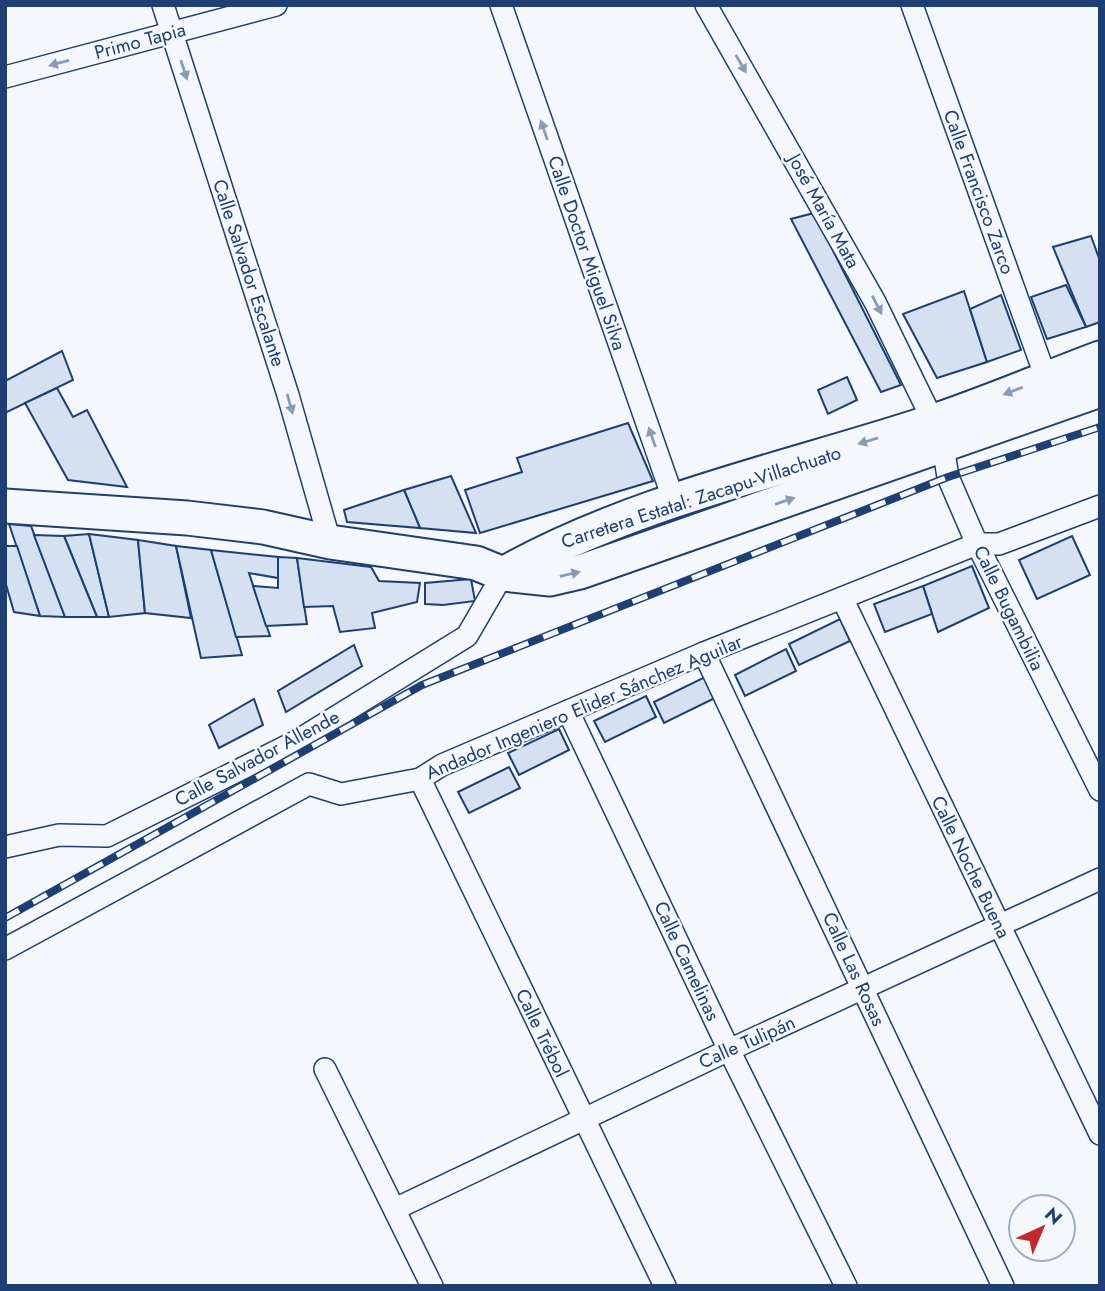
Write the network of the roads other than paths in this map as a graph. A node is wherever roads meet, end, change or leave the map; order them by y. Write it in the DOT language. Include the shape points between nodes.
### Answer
graph roads {
  1 [pos="163,5"];
  2 [pos="276,5"];
  3 [pos="500,5"];
  4 [pos="706,5"];
  5 [pos="912,5"];
  6 [pos="172,32"];
  7 [pos="5,77"];
  8 [pos="1100,358"];
  9 [pos="1046,378"];
  10 [pos="1100,390"];
  11 [pos="938,434"];
  12 [pos="674,501"];
  13 [pos="5,506"];
  14 [pos="1100,506"];
  15 [pos="330,542"];
  16 [pos="977,544"];
  17 [pos="503,574"];
  18 [pos="843,600"];
  19 [pos="704,653"];
  20 [pos="568,711"];
  21 [pos="420,779"];
  22 [pos="1100,790"];
  23 [pos="5,847"];
  24 [pos="1100,879"];
  25 [pos="1000,927"];
  26 [pos="5,949"];
  27 [pos="863,990"];
  28 [pos="729,1050"];
  29 [pos="325,1069"];
  30 [pos="583,1119"];
  31 [pos="1100,1134"];
  32 [pos="395,1209"];
  33 [pos="432,1286"];
  34 [pos="666,1286"];
  35 [pos="846,1286"];
  36 [pos="1003,1286"];
  1 -- 6 [label="street, Calle Salvador Escalante"];
  2 -- 6 [label="street, Primo Tapia"];
  12 -- 3 [label="street, Calle Doctor Miguel Silva, one-way"];
  4 -- 11 [label="street, José María Mata, one-way" via="875,302"];
  5 -- 9 [label="street, Calle Francisco Zarco"];
  6 -- 7 [label="street, Primo Tapia, one-way"];
  6 -- 15 [label="street, Calle Salvador Escalante, one-way"];
  8 -- 9 [label="main road, Carretera Estatal: Zacapu-Villachuato"];
  9 -- 11 [label="main road, Carretera Estatal: Zacapu-Villachuato, one-way"];
  10 -- 11 [label="main road"];
  11 -- 12 [label="main road, Carretera Estatal: Zacapu-Villachuato, one-way"];
  11 -- 16 [label="street, Calle Bugambilia" via="948,477"];
  17 -- 11 [label="main road, one-way" via="550,579 580,572"];
  12 -- 17 [label="main road, Carretera Estatal: Zacapu-Villachuato" via="552,547"];
  13 -- 15 [label="main road" via="187,517"];
  14 -- 16 [label="street, Andador Ingeniero Elider Sánchez Aguilar" via="999,544"];
  15 -- 17 [label="main road" via="476,563"];
  16 -- 18 [label="street, Andador Ingeniero Elider Sánchez Aguilar"];
  16 -- 22 [label="street, Calle Bugambilia"];
  17 -- 23 [label="street, Calle Salvador Allende" via="467,636 297,741 107,836 59,835"];
  18 -- 19 [label="street, Andador Ingeniero Elider Sánchez Aguilar"];
  18 -- 25 [label="street, Calle Noche Buena"];
  19 -- 20 [label="street, Andador Ingeniero Elider Sánchez Aguilar"];
  19 -- 27 [label="street, Calle Las Rosas"];
  20 -- 21 [label="street, Andador Ingeniero Elider Sánchez Aguilar" via="442,765"];
  20 -- 28 [label="street, Calle Camelinas"];
  21 -- 26 [label="street, Andador Ingeniero Elider Sánchez Aguilar" via="341,794 309,784"];
  21 -- 30 [label="street, Calle Trébol"];
  24 -- 25 [label="street, Calle Tulipán"];
  25 -- 27 [label="street, Calle Tulipán"];
  25 -- 31 [label="street, Calle Noche Buena"];
  27 -- 28 [label="street, Calle Tulipán"];
  27 -- 36 [label="street, Calle Las Rosas"];
  28 -- 30 [label="street, Calle Tulipán"];
  28 -- 35 [label="street, Calle Camelinas"];
  29 -- 32 [label="street"];
  30 -- 32 [label="street, Calle Tulipán"];
  30 -- 34 [label="street, Calle Trébol"];
  32 -- 33 [label="street"];
}
